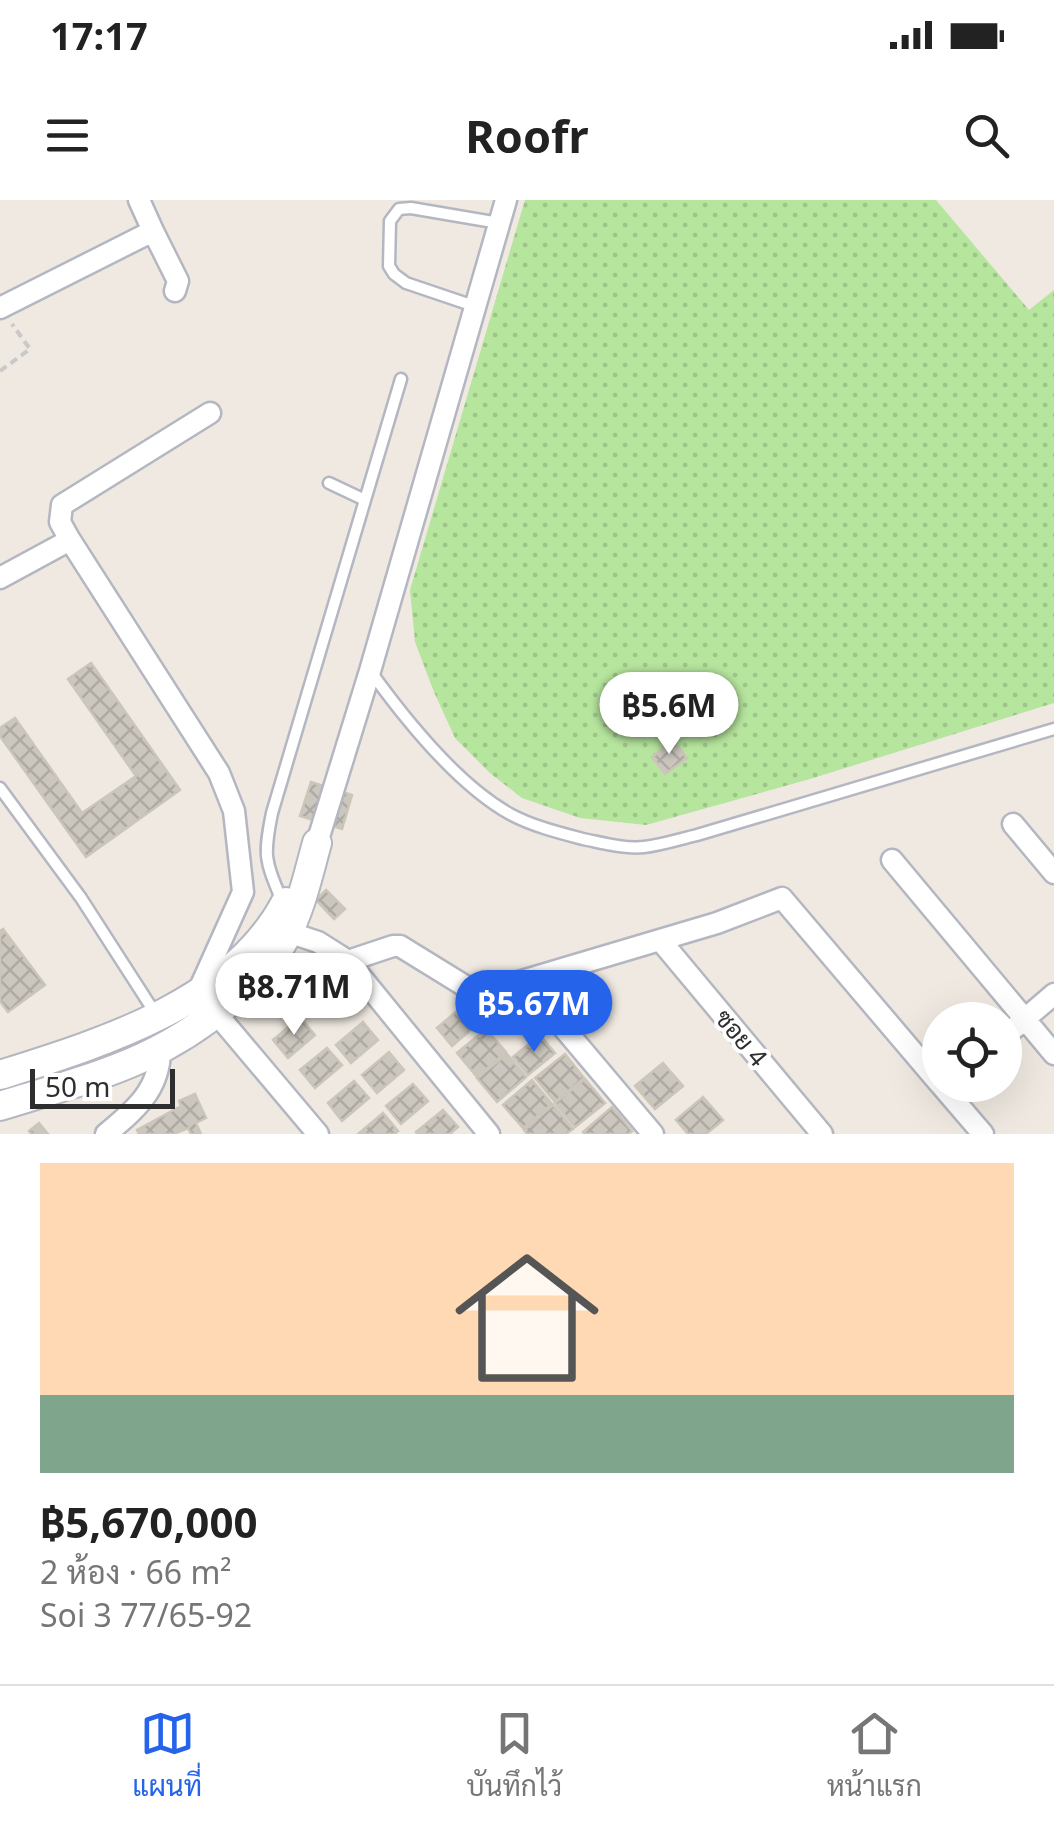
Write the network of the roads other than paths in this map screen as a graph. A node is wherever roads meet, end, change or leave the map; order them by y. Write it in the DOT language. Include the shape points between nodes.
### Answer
graph roads {
  1 [pos="139,200"];
  2 [pos="506,200"];
  3 [pos="397,205"];
  4 [pos="499,223"];
  5 [pos="154,230"];
  6 [pos="176,291"];
  7 [pos="474,306"];
  8 [pos="5,315"];
  9 [pos="401,379"];
  10 [pos="210,414"];
  11 [pos="329,483"];
  12 [pos="365,500"];
  13 [pos="70,540"];
  14 [pos="0,578"];
  15 [pos="370,671"];
  16 [pos="1054,729"];
  17 [pos="0,788"];
  18 [pos="1012,824"];
  19 [pos="317,843"];
  20 [pos="892,860"];
  21 [pos="1054,873"];
  22 [pos="286,919"];
  23 [pos="662,941"];
  24 [pos="348,962"];
  25 [pos="524,981"];
  26 [pos="1054,994"];
  27 [pos="207,1003"];
  28 [pos="157,1016"];
  29 [pos="1024,1020"];
  30 [pos="166,1048"];
  31 [pos="1054,1054"];
  32 [pos="922,1061"];
  33 [pos="0,1075"];
  34 [pos="957,1102"];
  35 [pos="0,1106"];
  36 [pos="114,1131"];
  37 [pos="318,1134"];
  38 [pos="489,1134"];
  39 [pos="652,1134"];
  40 [pos="822,1134"];
  41 [pos="983,1134"];
  1 -- 5 [label="street"];
  2 -- 4 [label="street"];
  3 -- 4 [label="lane"];
  3 -- 7 [label="lane" via="388,266 394,274"];
  4 -- 7 [label="street"];
  5 -- 6 [label="street" via="178,281"];
  5 -- 8 [label="street"];
  7 -- 15 [label="street"];
  9 -- 12 [label="lane"];
  10 -- 13 [label="street" via="62,505 60,522"];
  11 -- 12 [label="lane"];
  12 -- 22 [label="lane" via="264,849"];
  13 -- 14 [label="street"];
  13 -- 27 [label="street" via="219,773 234,811 242,892"];
  15 -- 16 [label="lane" via="398,710 486,796 511,814 606,844 642,847 697,836"];
  15 -- 19 [label="street"];
  17 -- 28 [label="lane"];
  18 -- 21 [label="street"];
  19 -- 22 [label="street"];
  20 -- 29 [label="street"];
  22 -- 24 [label="street"];
  22 -- 27 [label="street" via="278,917"];
  23 -- 25 [label="street"];
  23 -- 32 [label="street" via="782,898"];
  23 -- 40 [label="street, ซอย 4"];
  24 -- 25 [label="street" via="400,946 474,991"];
  24 -- 38 [label="street"];
  25 -- 39 [label="street"];
  26 -- 29 [label="street"];
  27 -- 28 [label="street"];
  27 -- 30 [label="street"];
  27 -- 37 [label="street"];
  28 -- 30 [label="street"];
  28 -- 33 [label="street"];
  29 -- 31 [label="street"];
  30 -- 35 [label="street"];
  30 -- 36 [label="street" via="153,1086"];
  34 -- 41 [label="street"];
}
